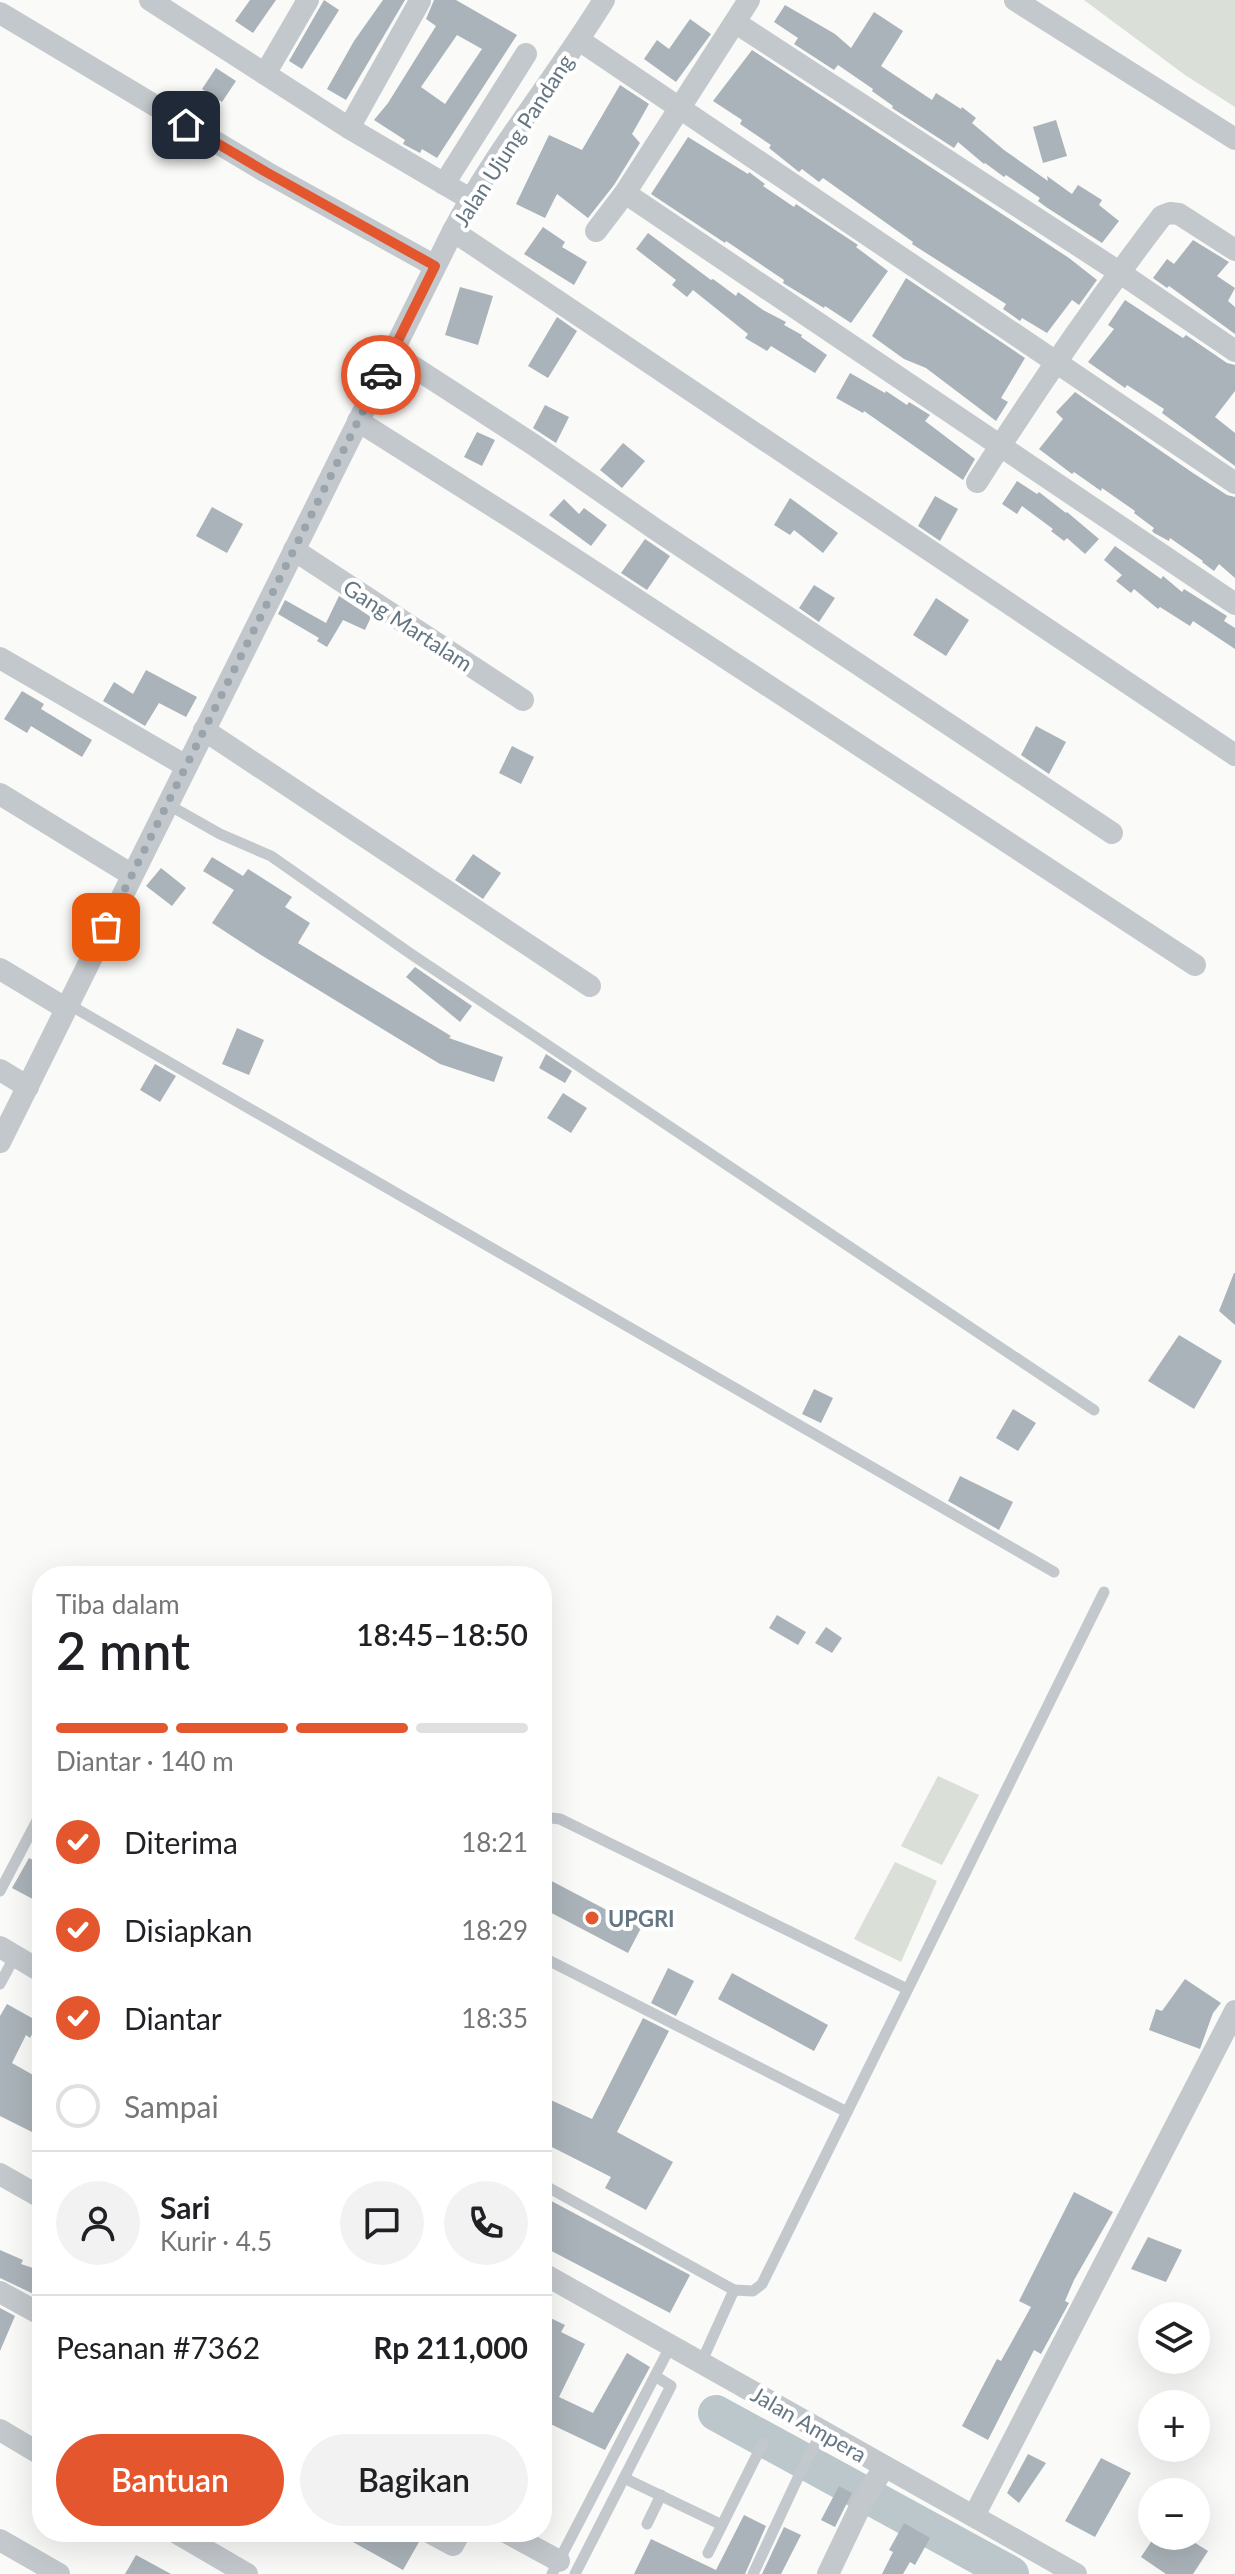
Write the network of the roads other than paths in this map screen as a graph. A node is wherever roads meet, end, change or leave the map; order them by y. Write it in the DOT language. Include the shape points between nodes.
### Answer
graph roads {
  1 [pos="308,0"];
  2 [pos="604,0"];
  3 [pos="749,0"];
  4 [pos="1015,0"];
  5 [pos="420,1"];
  6 [pos="160,3"];
  7 [pos="0,13"];
  8 [pos="736,23"];
  9 [pos="579,40"];
  10 [pos="526,54"];
  11 [pos="265,74"];
  12 [pos="679,109"];
  13 [pos="349,128"];
  14 [pos="1235,139"];
  15 [pos="444,184"];
  16 [pos="625,193"];
  17 [pos="470,199"];
  18 [pos="453,231"];
  19 [pos="596,231"];
  20 [pos="1235,250"];
  21 [pos="435,266"];
  22 [pos="1119,272"];
  23 [pos="1235,351"];
  24 [pos="392,353"];
  25 [pos="1056,361"];
  26 [pos="358,421"];
  27 [pos="1001,445"];
  28 [pos="977,482"];
  29 [pos="1235,483"];
  30 [pos="294,550"];
  31 [pos="1235,604"];
  32 [pos="0,658"];
  33 [pos="523,700"];
  34 [pos="204,730"];
  35 [pos="1235,755"];
  36 [pos="186,766"];
  37 [pos="0,794"];
  38 [pos="167,804"];
  39 [pos="1112,833"];
  40 [pos="132,875"];
  41 [pos="1195,965"];
  42 [pos="0,969"];
  43 [pos="590,986"];
  44 [pos="66,1006"];
  45 [pos="0,1070"];
  46 [pos="28,1087"];
  47 [pos="0,1142"];
  48 [pos="1094,1410"];
  49 [pos="1054,1572"];
  50 [pos="1104,1592"];
  51 [pos="552,1818"];
  52 [pos="32,1830"];
  53 [pos="0,1891"];
  54 [pos="7,1952"];
  55 [pos="552,1962"];
  56 [pos="32,1966"];
  57 [pos="0,1984"];
  58 [pos="907,1989"];
  59 [pos="1235,2011"];
  60 [pos="847,2112"];
  61 [pos="0,2174"];
  62 [pos="552,2190"];
  63 [pos="32,2192"];
  64 [pos="552,2279"];
  65 [pos="734,2290"];
  66 [pos="0,2292"];
  67 [pos="32,2310"];
  68 [pos="670,2347"];
  69 [pos="701,2363"];
  70 [pos="655,2376"];
  71 [pos="0,2430"];
  72 [pos="819,2437"];
  73 [pos="763,2443"];
  74 [pos="32,2449"];
  75 [pos="882,2471"];
  76 [pos="624,2478"];
  77 [pos="661,2495"];
  78 [pos="974,2516"];
  79 [pos="647,2524"];
  80 [pos="722,2525"];
  81 [pos="0,2540"];
  82 [pos="192,2542"];
  83 [pos="521,2542"];
  84 [pos="708,2553"];
  85 [pos="562,2570"];
  86 [pos="59,2574"];
  87 [pos="247,2574"];
  88 [pos="753,2574"];
  89 [pos="828,2574"];
  90 [pos="1076,2574"];
  1 -- 11 [label="street"];
  2 -- 9 [label="street, Jalan Ujung Pandang"];
  3 -- 8 [label="street"];
  4 -- 14 [label="street"];
  5 -- 13 [label="street"];
  6 -- 11 [label="street"];
  7 -- 21 [label="street"];
  8 -- 12 [label="street"];
  8 -- 22 [label="street"];
  9 -- 12 [label="street"];
  9 -- 17 [label="street, Jalan Ujung Pandang"];
  10 -- 15 [label="street"];
  11 -- 13 [label="street"];
  12 -- 16 [label="street"];
  12 -- 25 [label="street"];
  13 -- 15 [label="street"];
  15 -- 17 [label="street"];
  16 -- 19 [label="street"];
  16 -- 27 [label="street"];
  17 -- 18 [label="street, Jalan Ujung Pandang"];
  18 -- 21 [label="street, Jalan Ujung Pandang"];
  18 -- 35 [label="street"];
  20 -- 22 [label="street" via="1170,213 1162,216"];
  21 -- 24 [label="street, Jalan Ujung Pandang"];
  22 -- 23 [label="street"];
  22 -- 25 [label="street"];
  24 -- 26 [label="street, Jalan Ujung Pandang"];
  24 -- 39 [label="street"];
  25 -- 27 [label="street"];
  25 -- 29 [label="street"];
  26 -- 30 [label="street, Jalan Ujung Pandang"];
  26 -- 41 [label="street"];
  27 -- 28 [label="street"];
  27 -- 31 [label="street"];
  30 -- 33 [label="street, Gang Martalam"];
  30 -- 34 [label="street, Jalan Ujung Pandang"];
  32 -- 36 [label="street"];
  34 -- 36 [label="street, Jalan Ujung Pandang"];
  34 -- 43 [label="street"];
  36 -- 38 [label="street, Jalan Ujung Pandang"];
  37 -- 40 [label="street"];
  38 -- 40 [label="street, Jalan Ujung Pandang"];
  38 -- 48 [label="lane" via="271,856"];
  40 -- 44 [label="street, Jalan Ujung Pandang"];
  42 -- 44 [label="street"];
  44 -- 46 [label="street, Jalan Ujung Pandang"];
  44 -- 49 [label="lane"];
  45 -- 46 [label="street"];
  46 -- 47 [label="street, Jalan Ujung Pandang"];
  50 -- 58 [label="lane"];
  51 -- 58 [label="lane"];
  52 -- 53 [label="lane"];
  54 -- 56 [label="street"];
  54 -- 57 [label="lane"];
  55 -- 60 [label="lane"];
  58 -- 60 [label="lane"];
  59 -- 78 [label="street"];
  60 -- 65 [label="lane" via="762,2284 753,2291"];
  61 -- 63 [label="street"];
  62 -- 65 [label="lane"];
  64 -- 68 [label="street, Jalan Ampera"];
  65 -- 69 [label="lane"];
  66 -- 67 [label="street"];
  68 -- 69 [label="street, Jalan Ampera"];
  68 -- 70 [label="lane"];
  69 -- 72 [label="street, Jalan Ampera"];
  70 -- 76 [label="lane" via="671,2386"];
  70 -- 85 [label="lane"];
  71 -- 74 [label="street"];
  72 -- 75 [label="street, Jalan Ampera"];
  72 -- 88 [label="lane"];
  73 -- 80 [label="lane"];
  75 -- 78 [label="street, Jalan Ampera"];
  75 -- 89 [label="street"];
  76 -- 77 [label="lane"];
  76 -- 85 [label="lane"];
  77 -- 79 [label="lane"];
  77 -- 80 [label="lane"];
  78 -- 90 [label="street, Jalan Ampera"];
  80 -- 84 [label="lane"];
  81 -- 86 [label="street"];
  82 -- 87 [label="street"];
  83 -- 85 [label="street"];
}
